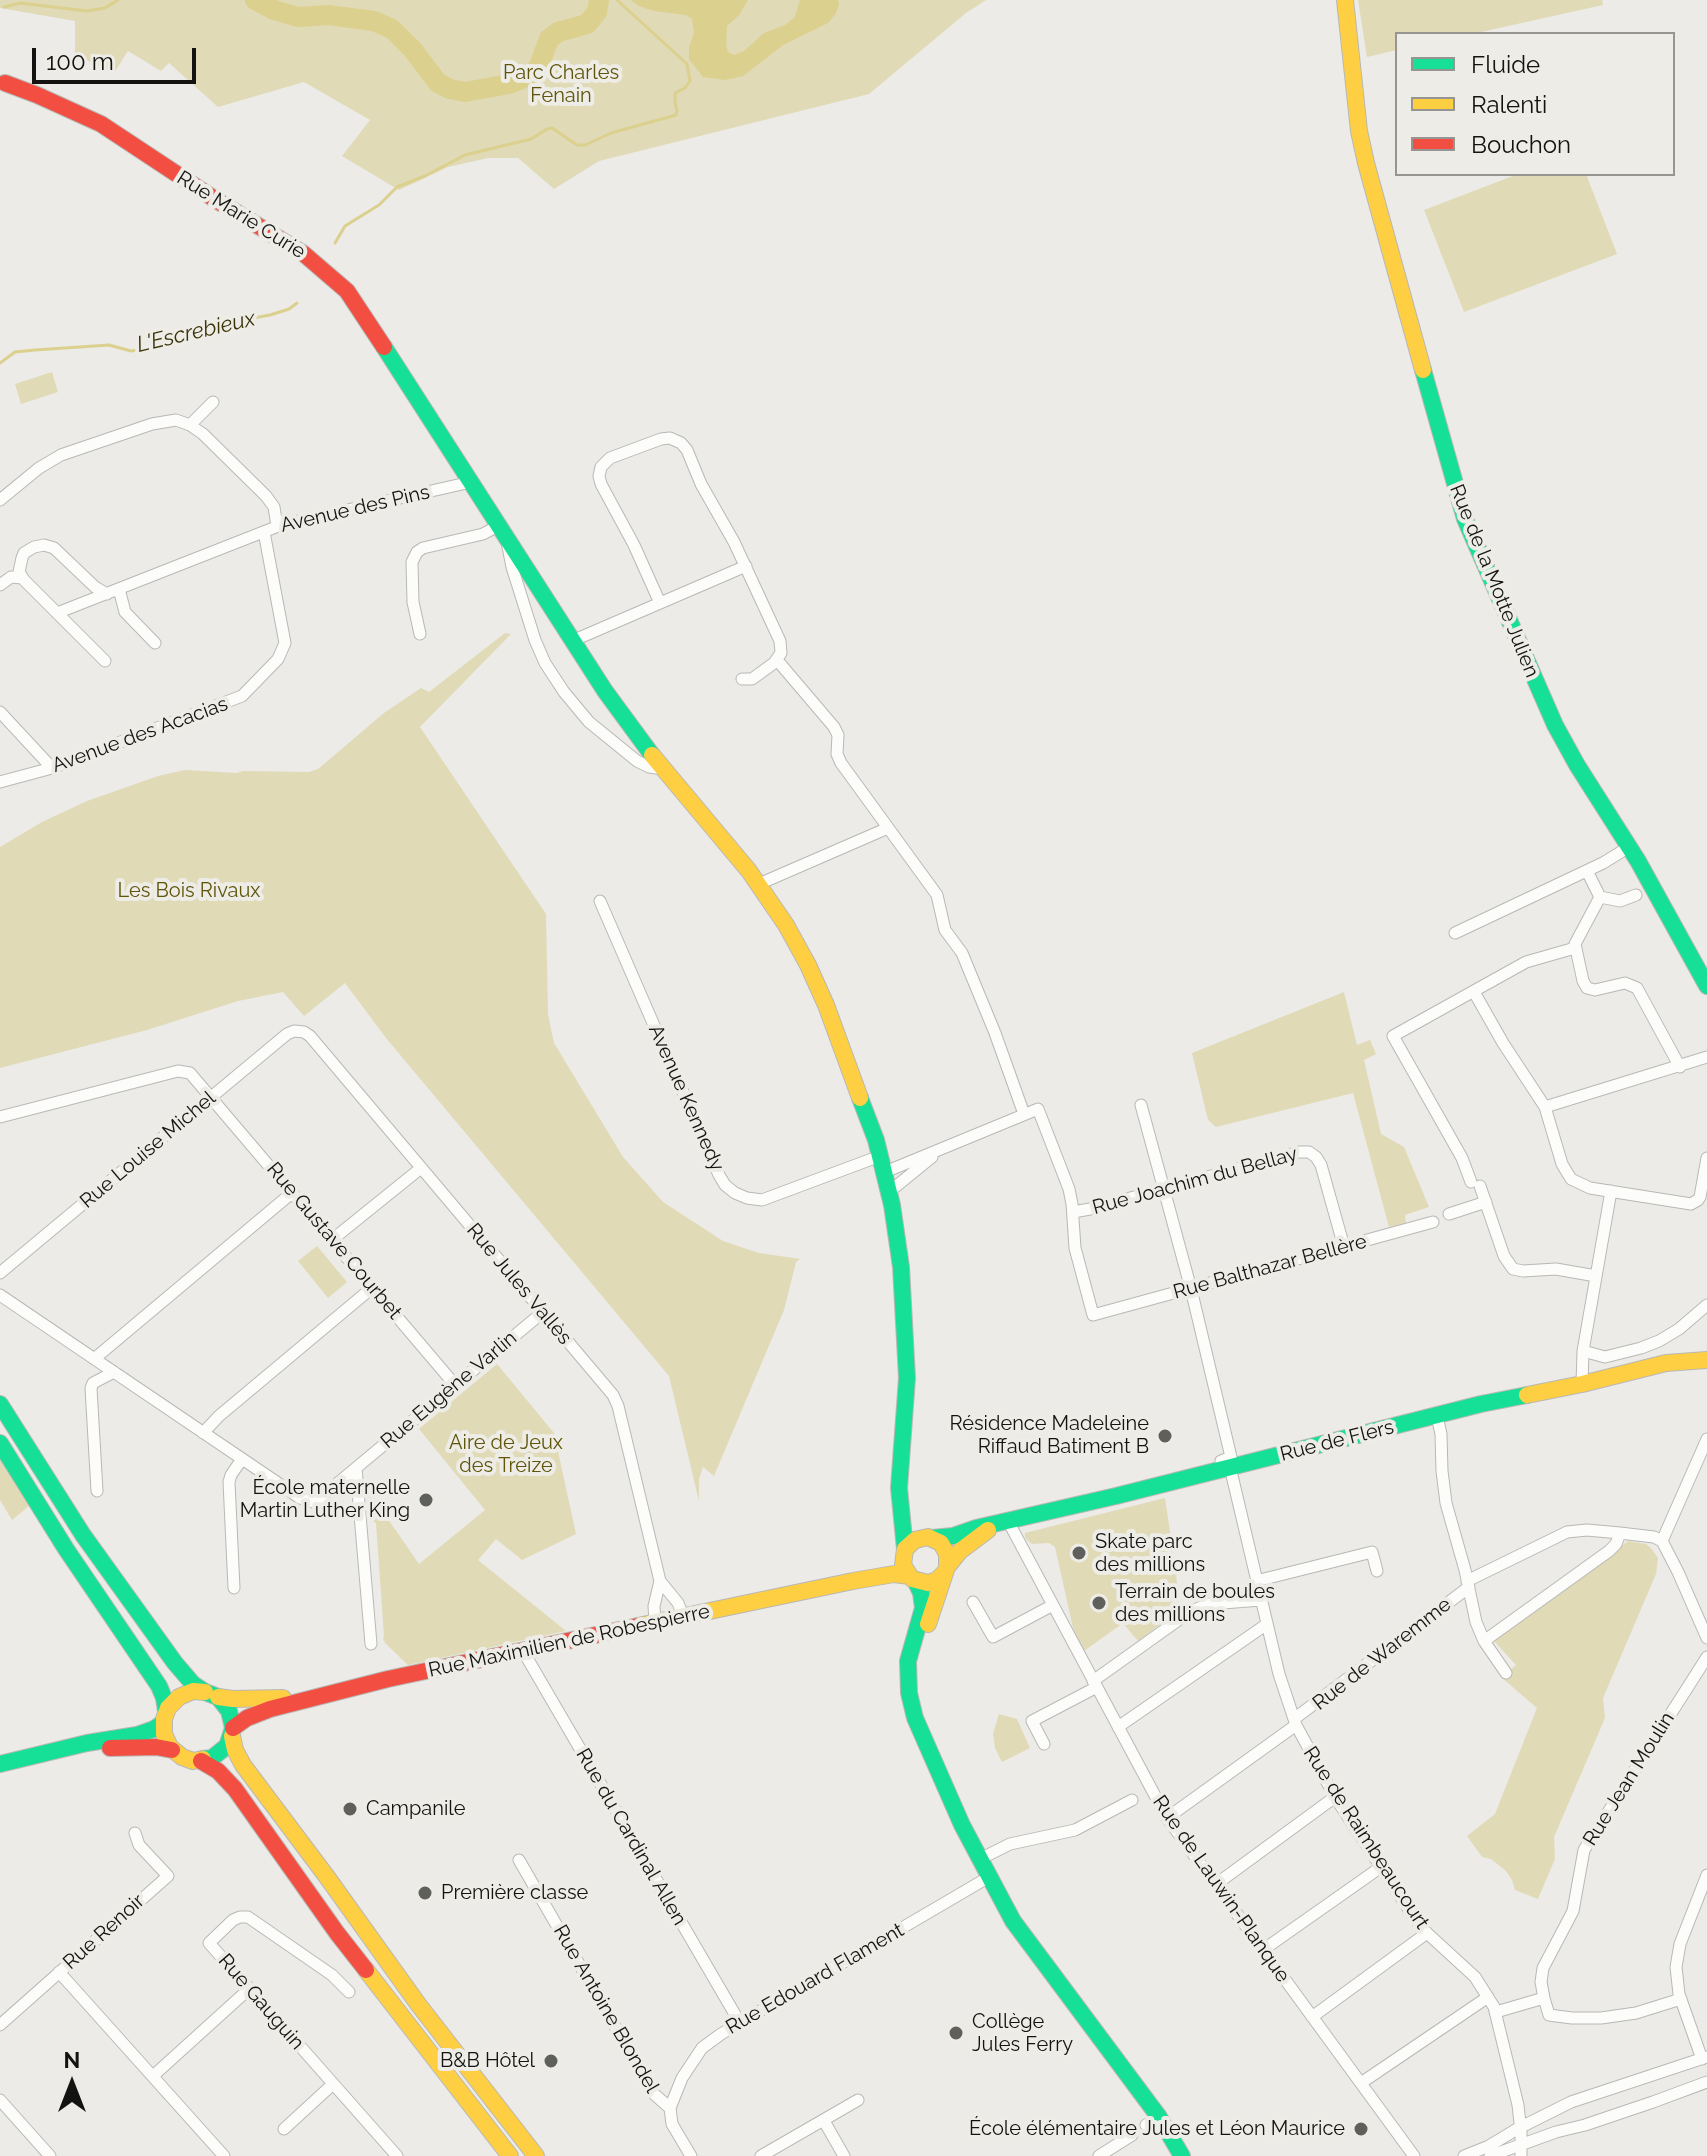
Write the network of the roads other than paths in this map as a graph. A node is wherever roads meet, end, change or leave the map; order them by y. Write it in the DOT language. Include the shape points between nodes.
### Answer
graph roads {
  1 [pos="1345,0"];
  2 [pos="2,82"];
  3 [pos="213,402"];
  4 [pos="190,425"];
  5 [pos="471,482"];
  6 [pos="0,500"];
  7 [pos="277,526"];
  8 [pos="264,532"];
  9 [pos="502,532"];
  10 [pos="746,566"];
  11 [pos="84,576"];
  12 [pos="22,578"];
  13 [pos="0,585"];
  14 [pos="119,589"];
  15 [pos="107,594"];
  16 [pos="660,603"];
  17 [pos="76,606"];
  18 [pos="57,613"];
  19 [pos="420,634"];
  20 [pos="572,641"];
  21 [pos="155,643"];
  22 [pos="777,660"];
  23 [pos="105,661"];
  24 [pos="742,679"];
  25 [pos="0,712"];
  26 [pos="52,768"];
  27 [pos="664,769"];
  28 [pos="0,782"];
  29 [pos="888,828"];
  30 [pos="1629,847"];
  31 [pos="1587,871"];
  32 [pos="759,884"];
  33 [pos="1636,895"];
  34 [pos="1600,897"];
  35 [pos="600,901"];
  36 [pos="1455,933"];
  37 [pos="1575,948"];
  38 [pos="1707,986"];
  39 [pos="1474,992"];
  40 [pos="298,1031"];
  41 [pos="1707,1057"];
  42 [pos="1680,1067"];
  43 [pos="212,1097"];
  44 [pos="1141,1105"];
  45 [pos="1545,1107"];
  46 [pos="1024,1114"];
  47 [pos="0,1117"];
  48 [pos="941,1149"];
  49 [pos="1707,1158"];
  50 [pos="883,1164"];
  51 [pos="421,1168"];
  52 [pos="1164,1188"];
  53 [pos="1611,1191"];
  54 [pos="293,1192"];
  55 [pos="889,1192"];
  56 [pos="1486,1202"];
  57 [pos="1073,1212"];
  58 [pos="1449,1214"];
  59 [pos="1433,1222"];
  60 [pos="333,1239"];
  61 [pos="1344,1247"];
  62 [pos="0,1273"];
  63 [pos="1596,1276"];
  64 [pos="373,1287"];
  65 [pos="1191,1289"];
  66 [pos="0,1295"];
  67 [pos="1707,1305"];
  68 [pos="543,1312"];
  69 [pos="1707,1349"];
  70 [pos="1583,1351"];
  71 [pos="94,1359"];
  72 [pos="1707,1360"];
  73 [pos="1666,1363"];
  74 [pos="114,1372"];
  75 [pos="1582,1384"];
  76 [pos="455,1385"];
  77 [pos="0,1404"];
  78 [pos="1437,1416"];
  79 [pos="203,1433"];
  80 [pos="1707,1439"];
  81 [pos="0,1443"];
  82 [pos="242,1459"];
  83 [pos="902,1461"];
  84 [pos="356,1468"];
  85 [pos="1226,1468"];
  86 [pos="97,1491"];
  87 [pos="1008,1521"];
  88 [pos="1620,1533"];
  89 [pos="930,1538"];
  90 [pos="1662,1541"];
  91 [pos="905,1550"];
  92 [pos="946,1570"];
  93 [pos="1377,1571"];
  94 [pos="912,1578"];
  95 [pos="660,1581"];
  96 [pos="1256,1581"];
  97 [pos="1468,1584"];
  98 [pos="234,1588"];
  99 [pos="814,1588"];
  100 [pos="1261,1600"];
  101 [pos="973,1602"];
  102 [pos="1053,1605"];
  103 [pos="683,1616"];
  104 [pos="655,1622"];
  105 [pos="1267,1624"];
  106 [pos="1707,1638"];
  107 [pos="1484,1641"];
  108 [pos="371,1644"];
  109 [pos="523,1651"];
  110 [pos="1707,1657"];
  111 [pos="1506,1673"];
  112 [pos="1095,1684"];
  113 [pos="211,1694"];
  114 [pos="324,1694"];
  115 [pos="165,1717"];
  116 [pos="1295,1722"];
  117 [pos="1118,1727"];
  118 [pos="232,1732"];
  119 [pos="1044,1744"];
  120 [pos="172,1750"];
  121 [pos="57,1752"];
  122 [pos="201,1761"];
  123 [pos="0,1764"];
  124 [pos="1335,1797"];
  125 [pos="1132,1800"];
  126 [pos="1167,1818"];
  127 [pos="135,1833"];
  128 [pos="980,1859"];
  129 [pos="519,1860"];
  130 [pos="1381,1867"];
  131 [pos="1707,1875"];
  132 [pos="989,1877"];
  133 [pos="1215,1885"];
  134 [pos="1427,1933"];
  135 [pos="1263,1950"];
  136 [pos="59,1972"];
  137 [pos="249,1989"];
  138 [pos="349,1992"];
  139 [pos="1488,1997"];
  140 [pos="1544,1998"];
  141 [pos="1681,1999"];
  142 [pos="1496,2012"];
  143 [pos="1312,2017"];
  144 [pos="740,2023"];
  145 [pos="0,2025"];
  146 [pos="1701,2038"];
  147 [pos="1704,2058"];
  148 [pos="153,2076"];
  149 [pos="1707,2082"];
  150 [pos="1361,2083"];
  151 [pos="333,2084"];
  152 [pos="1516,2093"];
  153 [pos="0,2100"];
  154 [pos="858,2100"];
  155 [pos="670,2108"];
  156 [pos="824,2121"];
  157 [pos="1533,2121"];
  158 [pos="1521,2127"];
  159 [pos="284,2129"];
  160 [pos="1132,2135"];
  161 [pos="1537,2138"];
  162 [pos="1521,2151"];
  163 [pos="50,2156"];
  164 [pos="224,2156"];
  165 [pos="397,2156"];
  166 [pos="510,2156"];
  167 [pos="536,2156"];
  168 [pos="691,2156"];
  169 [pos="761,2156"];
  170 [pos="844,2156"];
  171 [pos="1099,2156"];
  172 [pos="1182,2156"];
  173 [pos="1414,2156"];
  174 [pos="1464,2156"];
  175 [pos="1490,2156"];
  1 -- 30 [label="main road, Rue de la Motte Julien" via="1363,150 1465,519 1555,725"];
  2 -- 5 [label="main road, Rue Marie Curie" via="101,124 304,254 339,283"];
  3 -- 4 [label="street"];
  4 -- 6 [label="street" via="159,422 61,455"];
  4 -- 7 [label="street" via="272,503"];
  5 -- 7 [label="street, Avenue des Pins"];
  5 -- 9 [label="main road, Rue Marie Curie"];
  7 -- 8 [label="street, Avenue des Pins"];
  8 -- 14 [label="street, Avenue des Pins"];
  8 -- 26 [label="street, Avenue des Acacias" via="285,638 272,666 233,701"];
  9 -- 19 [label="street" via="417,552 412,570"];
  9 -- 20 [label="main road, Rue Marie Curie"];
  9 -- 27 [label="street" via="535,640 564,692 596,728 637,761"];
  10 -- 16 [label="street"];
  10 -- 16 [label="street" via="681,443 661,439 610,458 601,467 600,480"];
  10 -- 22 [label="street" via="780,641"];
  11 -- 12 [label="street" via="59,551 44,545 24,553"];
  11 -- 15 [label="street"];
  11 -- 17 [label="street"];
  12 -- 13 [label="street" via="11,577"];
  12 -- 18 [label="street"];
  14 -- 15 [label="street, Avenue des Pins"];
  14 -- 21 [label="street" via="128,617"];
  15 -- 17 [label="street, Avenue des Pins"];
  16 -- 20 [label="street"];
  17 -- 18 [label="street"];
  18 -- 23 [label="street"];
  20 -- 27 [label="main road, Rue Marie Curie"];
  22 -- 24 [label="street" via="755,678"];
  22 -- 29 [label="street" via="834,727 838,759"];
  25 -- 26 [label="street"];
  26 -- 28 [label="street, Avenue des Acacias"];
  27 -- 32 [label="main road, Rue Marie Curie"];
  29 -- 32 [label="street"];
  29 -- 46 [label="street" via="937,895 945,930 960,949"];
  30 -- 31 [label="street"];
  30 -- 38 [label="main road, Rue de la Motte Julien"];
  31 -- 34 [label="street"];
  31 -- 36 [label="street"];
  32 -- 50 [label="main road, Rue Marie Curie" via="822,994"];
  33 -- 34 [label="street" via="1620,901"];
  34 -- 37 [label="street"];
  35 -- 50 [label="street, Avenue Kennedy" via="725,1185 762,1200"];
  37 -- 39 [label="street" via="1526,962"];
  37 -- 42 [label="street" via="1587,988 1625,983 1637,988"];
  39 -- 45 [label="street"];
  39 -- 56 [label="street" via="1393,1036"];
  40 -- 43 [label="street, Rue Louise Michel" via="287,1034"];
  40 -- 51 [label="street, Rue Jules Vallès" via="310,1036"];
  41 -- 42 [label="street"];
  42 -- 45 [label="street"];
  43 -- 47 [label="street, Rue Gustave Courbet" via="194,1075 182,1071"];
  43 -- 54 [label="street, Rue Gustave Courbet"];
  43 -- 62 [label="street, Rue Louise Michel"];
  44 -- 52 [label="street"];
  45 -- 53 [label="street" via="1567,1175 1581,1185"];
  46 -- 48 [label="street, Avenue Kennedy"];
  46 -- 57 [label="street, Avenue Kennedy" via="1038,1109"];
  48 -- 50 [label="street, Avenue Kennedy"];
  48 -- 55 [label="street"];
  49 -- 53 [label="street" via="1695,1203"];
  50 -- 55 [label="main road, Rue Marie Curie"];
  51 -- 60 [label="street"];
  51 -- 68 [label="street, Rue Jules Vallès"];
  52 -- 57 [label="street, Rue Joachim du Bellay"];
  52 -- 61 [label="street, Rue Joachim du Bellay" via="1309,1152 1321,1165"];
  52 -- 65 [label="street"];
  53 -- 63 [label="street"];
  54 -- 60 [label="street, Rue Gustave Courbet"];
  54 -- 71 [label="street"];
  55 -- 83 [label="main road, Rue Marie Curie" via="906,1351"];
  56 -- 58 [label="street"];
  56 -- 63 [label="street" via="1513,1269"];
  57 -- 65 [label="street, Rue Balthazar Bellère" via="1075,1248 1093,1315"];
  59 -- 61 [label="street, Rue Balthazar Bellère"];
  60 -- 64 [label="street, Rue Gustave Courbet"];
  61 -- 65 [label="street, Rue Balthazar Bellère"];
  63 -- 70 [label="street"];
  64 -- 76 [label="street, Rue Gustave Courbet"];
  64 -- 79 [label="street"];
  65 -- 85 [label="street" via="1231,1457 1221,1461"];
  66 -- 71 [label="street, Rue Eugène Varlin"];
  67 -- 70 [label="street" via="1679,1329 1641,1348 1610,1357"];
  68 -- 76 [label="street, Rue Eugène Varlin"];
  68 -- 95 [label="street, Rue Jules Vallès" via="618,1406"];
  69 -- 73 [label="main road, Rue de Flers"];
  70 -- 75 [label="street"];
  71 -- 74 [label="street, Rue Eugène Varlin"];
  72 -- 73 [label="main road, Rue de Flers"];
  73 -- 75 [label="main road, Rue de Flers"];
  74 -- 79 [label="street, Rue Eugène Varlin"];
  74 -- 86 [label="street" via="91,1388"];
  75 -- 78 [label="main road, Rue de Flers"];
  76 -- 84 [label="street, Rue Eugène Varlin"];
  77 -- 113 [label="main road" via="102,1563 181,1671"];
  78 -- 85 [label="main road, Rue de Flers"];
  78 -- 97 [label="street" via="1446,1503"];
  79 -- 82 [label="street, Rue Eugène Varlin"];
  80 -- 90 [label="street"];
  81 -- 115 [label="main road" via="162,1691"];
  82 -- 84 [label="street, Rue Eugène Varlin" via="308,1502"];
  82 -- 98 [label="street" via="229,1479"];
  83 -- 89 [label="main road" via="908,1513"];
  83 -- 91 [label="main road" via="899,1498"];
  84 -- 108 [label="street"];
  85 -- 87 [label="main road, Rue de Flers"];
  85 -- 96 [label="street, Rue de Raimbeaucourt"];
  87 -- 89 [label="main road, Rue de Flers"];
  87 -- 92 [label="main road, Rue de Flers" via="978,1536"];
  87 -- 102 [label="street, Rue de Lauwin-Planque"];
  88 -- 90 [label="street, Rue de Waremme"];
  88 -- 97 [label="street, Rue de Waremme" via="1567,1532"];
  88 -- 107 [label="street" via="1609,1551"];
  89 -- 91 [label="main road" via="915,1540"];
  89 -- 92 [label="main road" via="945,1548"];
  90 -- 106 [label="street"];
  91 -- 94 [label="main road" via="903,1565"];
  91 -- 99 [label="main road, Rue Maximilien de Robespierre" via="869,1571"];
  92 -- 94 [label="main road" via="931,1582"];
  92 -- 128 [label="main road" via="917,1652 915,1689"];
  93 -- 96 [label="street" via="1372,1552"];
  94 -- 99 [label="main road, Rue Maximilien de Robespierre" via="888,1575"];
  94 -- 128 [label="main road" via="924,1605 908,1661 910,1702"];
  95 -- 103 [label="street, Rue Jules Vallès"];
  95 -- 104 [label="street, Rue Jules Vallès"];
  96 -- 100 [label="street, Rue de Raimbeaucourt"];
  97 -- 107 [label="street"];
  97 -- 116 [label="street, Rue de Waremme"];
  99 -- 103 [label="main road, Rue Maximilien de Robespierre"];
  100 -- 105 [label="street, Rue de Raimbeaucourt"];
  100 -- 112 [label="street" via="1191,1611"];
  101 -- 102 [label="street" via="993,1637"];
  102 -- 112 [label="street, Rue de Lauwin-Planque"];
  103 -- 104 [label="main road, Rue Maximilien de Robespierre"];
  104 -- 109 [label="main road, Rue Maximilien de Robespierre"];
  105 -- 116 [label="street, Rue de Raimbeaucourt"];
  105 -- 117 [label="street"];
  107 -- 111 [label="street"];
  109 -- 114 [label="main road, Rue Maximilien de Robespierre"];
  109 -- 144 [label="street, Rue du Cardinal Allen"];
  110 -- 140 [label="street, Rue Jean Moulin" via="1584,1850 1573,1911 1543,1968"];
  112 -- 117 [label="street, Rue de Lauwin-Planque"];
  112 -- 119 [label="street" via="1032,1721"];
  113 -- 114 [label="main road, Rue Maximilien de Robespierre" via="265,1699"];
  113 -- 115 [label="main road" via="182,1695"];
  113 -- 118 [label="main road" via="229,1711"];
  114 -- 118 [label="main road, Rue Maximilien de Robespierre" via="252,1715"];
  115 -- 120 [label="main road" via="165,1737"];
  115 -- 121 [label="main road" via="154,1729 137,1735"];
  116 -- 124 [label="street, Rue de Raimbeaucourt"];
  116 -- 126 [label="street, Rue de Waremme"];
  117 -- 126 [label="street, Rue de Lauwin-Planque"];
  118 -- 122 [label="main road" via="222,1752"];
  118 -- 167 [label="main road" via="243,1765"];
  120 -- 121 [label="main road"];
  120 -- 122 [label="main road"];
  121 -- 123 [label="main road"];
  122 -- 166 [label="main road" via="235,1789 356,1959"];
  124 -- 130 [label="street, Rue de Raimbeaucourt"];
  124 -- 133 [label="street"];
  125 -- 128 [label="street" via="1075,1830 1010,1844"];
  126 -- 133 [label="street, Rue de Lauwin-Planque"];
  127 -- 136 [label="street, Rue Renoir" via="139,1845 168,1876"];
  128 -- 132 [label="main road"];
  129 -- 155 [label="street, Rue Antoine Blondel" via="654,2094"];
  130 -- 134 [label="street, Rue de Raimbeaucourt"];
  130 -- 135 [label="street"];
  131 -- 141 [label="street" via="1678,1952"];
  132 -- 144 [label="street, Rue Edouard Flament"];
  132 -- 172 [label="main road" via="1025,1939"];
  133 -- 135 [label="street, Rue de Lauwin-Planque"];
  134 -- 139 [label="street, Rue de Raimbeaucourt" via="1475,1977"];
  134 -- 143 [label="street"];
  135 -- 143 [label="street, Rue de Lauwin-Planque"];
  136 -- 145 [label="street, Rue Renoir"];
  136 -- 148 [label="street"];
  137 -- 138 [label="street, Rue Gauguin" via="209,1943 240,1917 264,1927"];
  137 -- 148 [label="street"];
  137 -- 151 [label="street, Rue Gauguin"];
  139 -- 142 [label="street, Rue de Raimbeaucourt"];
  139 -- 150 [label="street"];
  140 -- 141 [label="street" via="1549,2015 1588,2019"];
  140 -- 142 [label="street"];
  141 -- 146 [label="street"];
  142 -- 152 [label="street, Rue de Raimbeaucourt"];
  143 -- 150 [label="street, Rue de Lauwin-Planque"];
  144 -- 155 [label="street, Rue Edouard Flament" via="695,2057"];
  146 -- 147 [label="street"];
  147 -- 157 [label="street" via="1582,2098"];
  148 -- 164 [label="street"];
  149 -- 161 [label="street"];
  150 -- 173 [label="street, Rue de Lauwin-Planque"];
  151 -- 159 [label="street"];
  151 -- 165 [label="street, Rue Gauguin"];
  152 -- 157 [label="street, Rue de Raimbeaucourt"];
  152 -- 158 [label="street, Rue de Raimbeaucourt"];
  153 -- 163 [label="street"];
  154 -- 156 [label="street"];
  155 -- 168 [label="street, Rue Antoine Blondel" via="672,2124"];
  156 -- 169 [label="street"];
  156 -- 170 [label="street"];
  157 -- 158 [label="street"];
  157 -- 161 [label="street, Rue de Raimbeaucourt"];
  158 -- 162 [label="street, Rue de Raimbeaucourt"];
  158 -- 174 [label="street"];
  160 -- 171 [label="street"];
  161 -- 162 [label="street"];
  162 -- 175 [label="street"];
}
